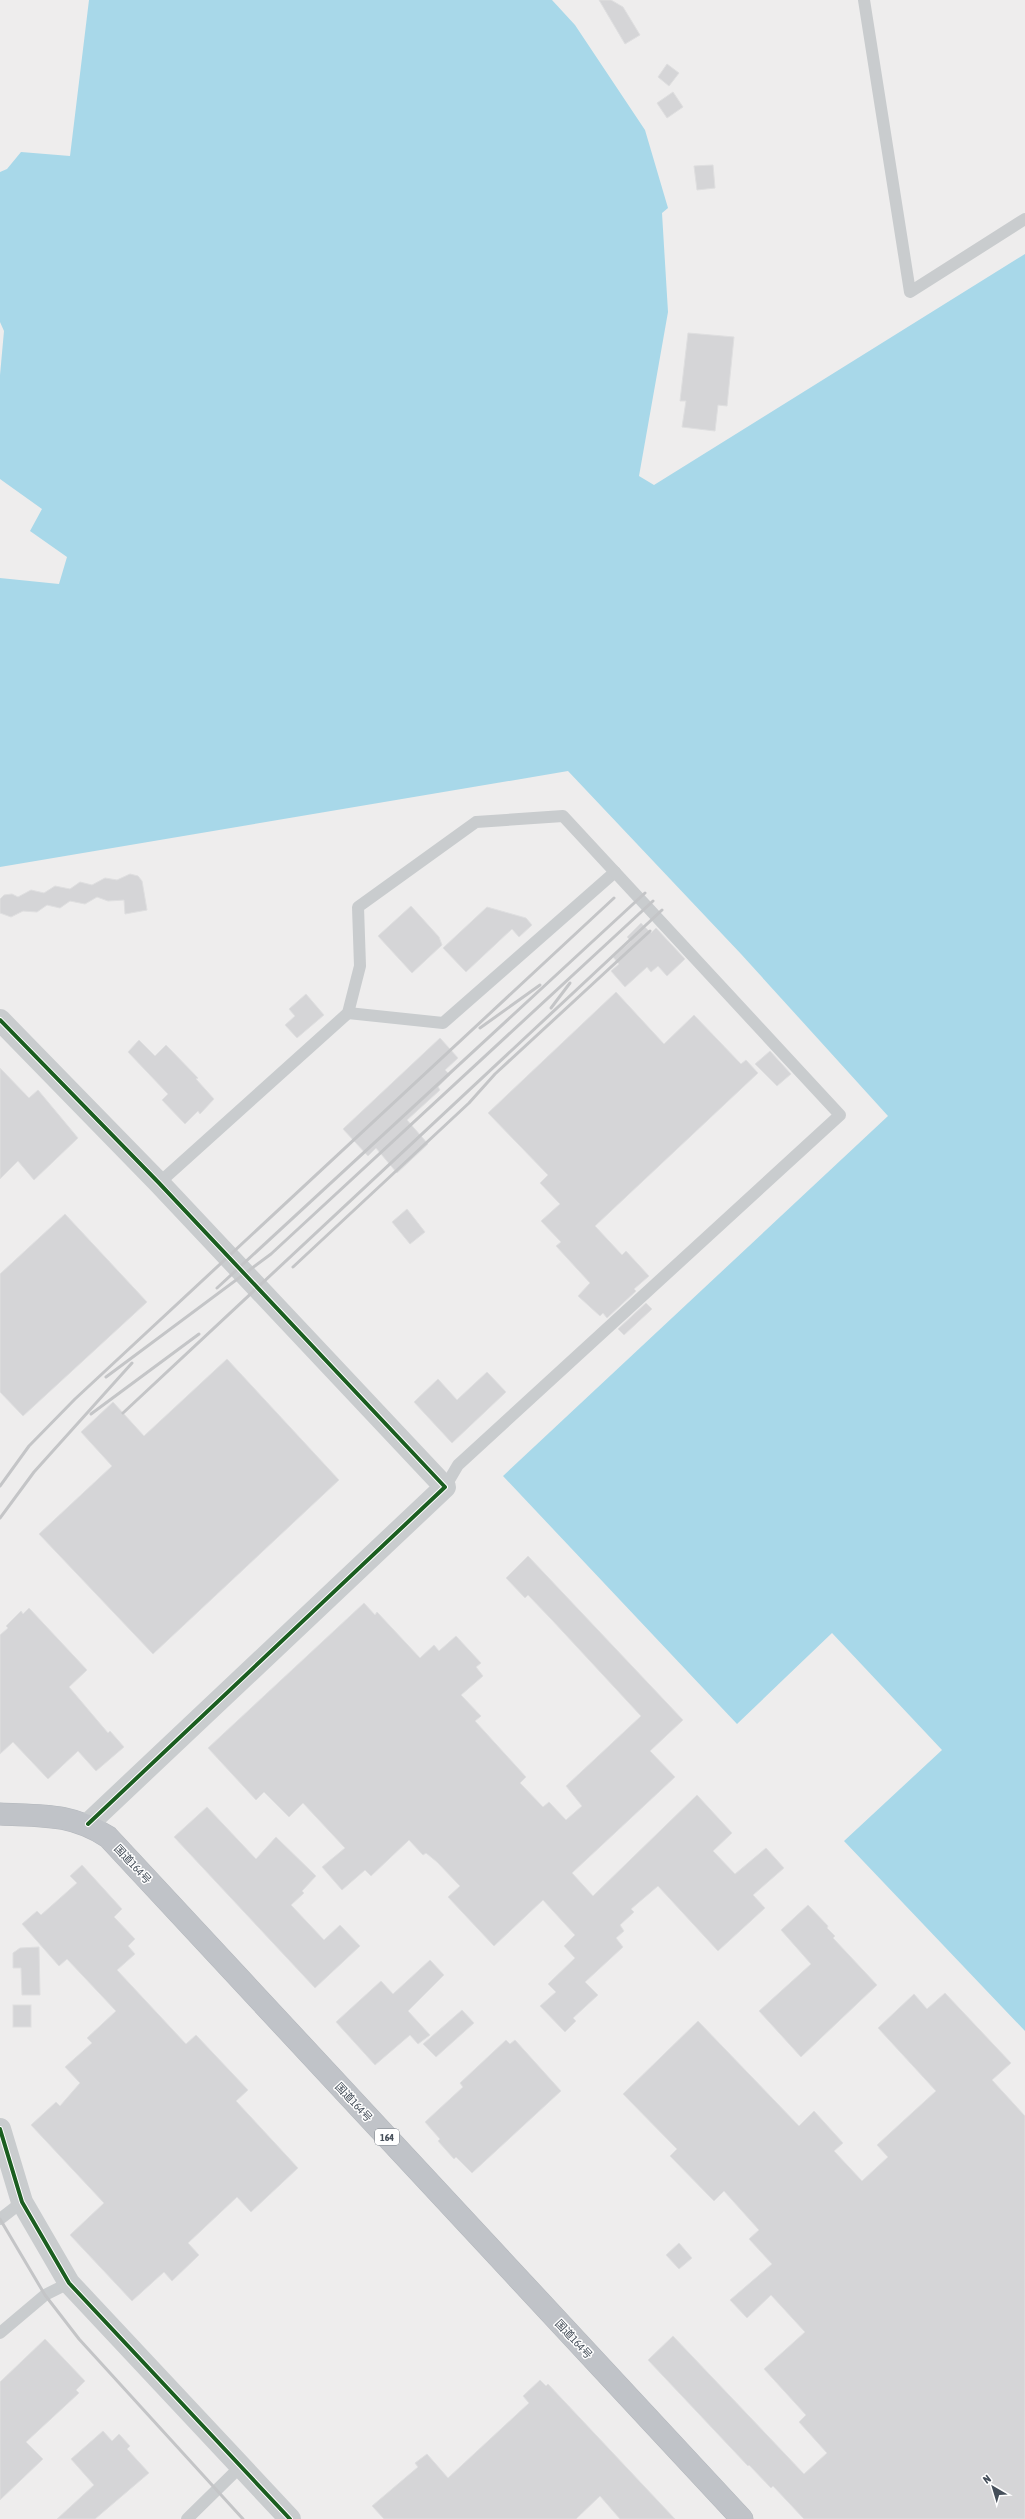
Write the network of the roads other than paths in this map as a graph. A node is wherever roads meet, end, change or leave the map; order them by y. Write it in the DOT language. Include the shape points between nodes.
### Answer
graph roads {
  1 [pos="864,0"];
  2 [pos="1025,219"];
  3 [pos="615,872"];
  4 [pos="348,1013"];
  5 [pos="0,1020"];
  6 [pos="159,1183"];
  7 [pos="445,1488"];
  8 [pos="0,1814"];
  9 [pos="88,1824"];
  10 [pos="0,2128"];
  11 [pos="22,2202"];
  12 [pos="0,2219"];
  13 [pos="69,2283"];
  14 [pos="0,2333"];
  15 [pos="240,2467"];
  16 [pos="187,2519"];
  17 [pos="290,2519"];
  18 [pos="742,2519"];
  1 -- 2 [label="lane" via="910,292"];
  3 -- 4 [label="lane" via="443,1023"];
  3 -- 4 [label="lane" via="563,816 476,822 358,907 360,966"];
  3 -- 7 [label="lane" via="840,1116 458,1465"];
  4 -- 6 [label="lane"];
  5 -- 6 [label="street"];
  6 -- 7 [label="street"];
  7 -- 9 [label="street"];
  8 -- 9 [label="highway, 国道164号 / 164" via="59,1817"];
  9 -- 18 [label="highway, 国道164号 / 164" via="108,1837"];
  10 -- 11 [label="street"];
  11 -- 12 [label="lane"];
  11 -- 13 [label="street"];
  13 -- 14 [label="lane" via="45,2295"];
  13 -- 15 [label="street"];
  15 -- 16 [label="lane"];
  15 -- 17 [label="street"];
}
